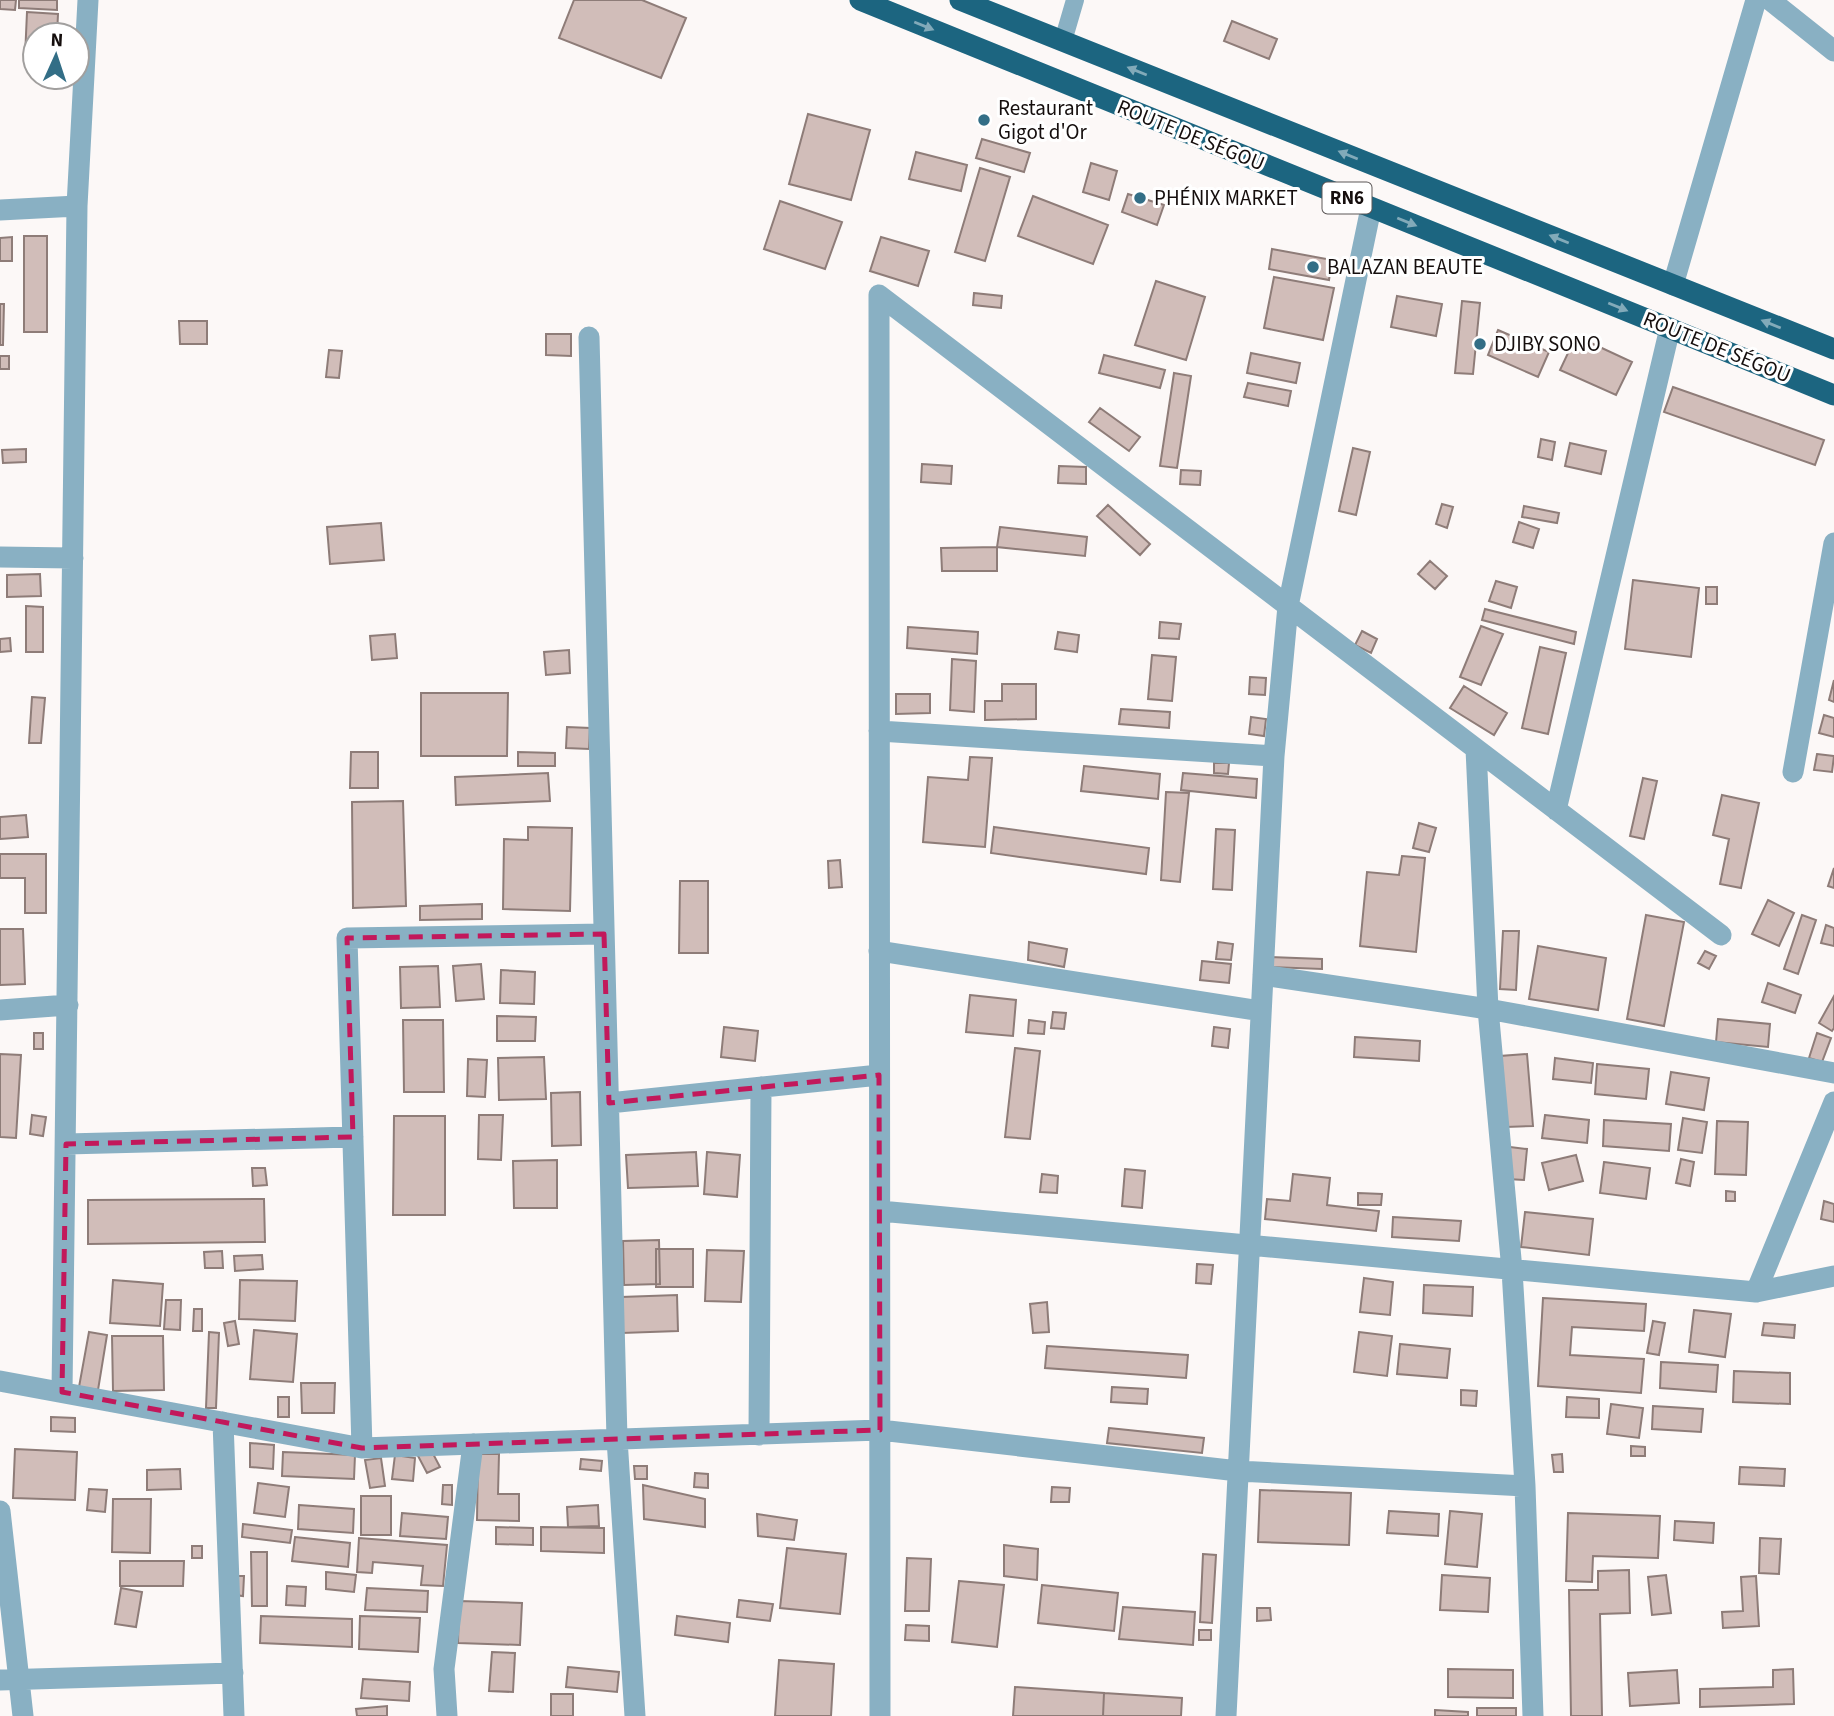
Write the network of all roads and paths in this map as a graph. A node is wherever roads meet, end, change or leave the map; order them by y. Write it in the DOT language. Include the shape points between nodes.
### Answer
graph roads {
  1 [pos="88,0"];
  2 [pos="860,0"];
  3 [pos="1075,0"];
  4 [pos="1756,0"];
  5 [pos="1770,0"];
  6 [pos="964,1"];
  7 [pos="1063,41"];
  8 [pos="1834,51"];
  9 [pos="77,206"];
  10 [pos="1371,208"];
  11 [pos="0,210"];
  12 [pos="1673,285"];
  13 [pos="1671,328"];
  14 [pos="589,337"];
  15 [pos="1834,349"];
  16 [pos="1834,395"];
  17 [pos="1834,543"];
  18 [pos="0,557"];
  19 [pos="73,558"];
  20 [pos="1287,606"];
  21 [pos="879,731"];
  22 [pos="1476,749"];
  23 [pos="1274,756"];
  24 [pos="1793,772"];
  25 [pos="1556,810"];
  26 [pos="604,934"];
  27 [pos="1720,935"];
  28 [pos="879,951"];
  29 [pos="1263,975"];
  30 [pos="68,1005"];
  31 [pos="1488,1009"];
  32 [pos="0,1010"];
  33 [pos="1261,1011"];
  34 [pos="1834,1073"];
  35 [pos="879,1075"];
  36 [pos="761,1087"];
  37 [pos="1834,1102"];
  38 [pos="609,1103"];
  39 [pos="353,1137"];
  40 [pos="66,1144"];
  41 [pos="880,1211"];
  42 [pos="1250,1245"];
  43 [pos="1512,1269"];
  44 [pos="1834,1276"];
  45 [pos="1756,1292"];
  46 [pos="0,1381"];
  47 [pos="62,1392"];
  48 [pos="223,1422"];
  49 [pos="880,1430"];
  50 [pos="760,1435"];
  51 [pos="617,1439"];
  52 [pos="473,1444"];
  53 [pos="362,1448"];
  54 [pos="1238,1471"];
  55 [pos="1525,1486"];
  56 [pos="0,1511"];
  57 [pos="233,1673"];
  58 [pos="10,1680"];
  59 [pos="23,1716"];
  60 [pos="234,1716"];
  61 [pos="447,1716"];
  62 [pos="635,1716"];
  63 [pos="880,1716"];
  64 [pos="1226,1716"];
  65 [pos="1532,1716"];
  1 -- 9 [label="street"];
  2 -- 10 [label="highway, ROUTE DE SÉGOU / RN6, one-way"];
  3 -- 7 [label="lane"];
  4 -- 12 [label="street"];
  5 -- 8 [label="street"];
  6 -- 7 [label="highway, ROUTE DE SÉGOU / RN6"];
  12 -- 7 [label="highway, ROUTE DE SÉGOU / RN6, one-way"];
  9 -- 11 [label="street"];
  9 -- 19 [label="street"];
  10 -- 13 [label="highway, ROUTE DE SÉGOU / RN6, one-way"];
  10 -- 20 [label="street"];
  15 -- 12 [label="highway, ROUTE DE SÉGOU / RN6, one-way"];
  13 -- 16 [label="highway, ROUTE DE SÉGOU / RN6"];
  13 -- 25 [label="street"];
  14 -- 26 [label="street"];
  17 -- 24 [label="street"];
  18 -- 19 [label="street"];
  19 -- 30 [label="street"];
  20 -- 21 [label="street" via="879,295"];
  20 -- 22 [label="street"];
  20 -- 23 [label="street"];
  21 -- 23 [label="street"];
  21 -- 28 [label="street"];
  22 -- 25 [label="street"];
  22 -- 31 [label="street"];
  23 -- 29 [label="street"];
  25 -- 27 [label="street"];
  26 -- 38 [label="street"];
  26 -- 39 [label="street" via="347,938"];
  28 -- 33 [label="street"];
  28 -- 35 [label="street"];
  29 -- 31 [label="street"];
  29 -- 33 [label="street"];
  30 -- 32 [label="street"];
  30 -- 40 [label="street"];
  31 -- 34 [label="street"];
  31 -- 43 [label="street"];
  33 -- 42 [label="street"];
  35 -- 36 [label="street"];
  35 -- 41 [label="street"];
  36 -- 38 [label="street"];
  36 -- 50 [label="street"];
  37 -- 45 [label="street"];
  38 -- 51 [label="street"];
  39 -- 40 [label="street"];
  39 -- 53 [label="street"];
  40 -- 47 [label="street"];
  41 -- 42 [label="street"];
  41 -- 49 [label="street"];
  42 -- 43 [label="street"];
  42 -- 54 [label="street"];
  43 -- 45 [label="street"];
  43 -- 55 [label="street"];
  44 -- 45 [label="street"];
  46 -- 47 [label="street"];
  47 -- 48 [label="street"];
  48 -- 53 [label="street"];
  48 -- 57 [label="street"];
  49 -- 50 [label="street"];
  49 -- 54 [label="street"];
  49 -- 63 [label="street"];
  50 -- 51 [label="street"];
  51 -- 52 [label="street"];
  51 -- 62 [label="street"];
  52 -- 53 [label="street"];
  52 -- 61 [label="street" via="444,1669"];
  54 -- 55 [label="street"];
  54 -- 64 [label="street"];
  55 -- 65 [label="street"];
  56 -- 58 [label="street"];
  57 -- 58 [label="street"];
  57 -- 60 [label="street"];
  58 -- 59 [label="street"];
}
